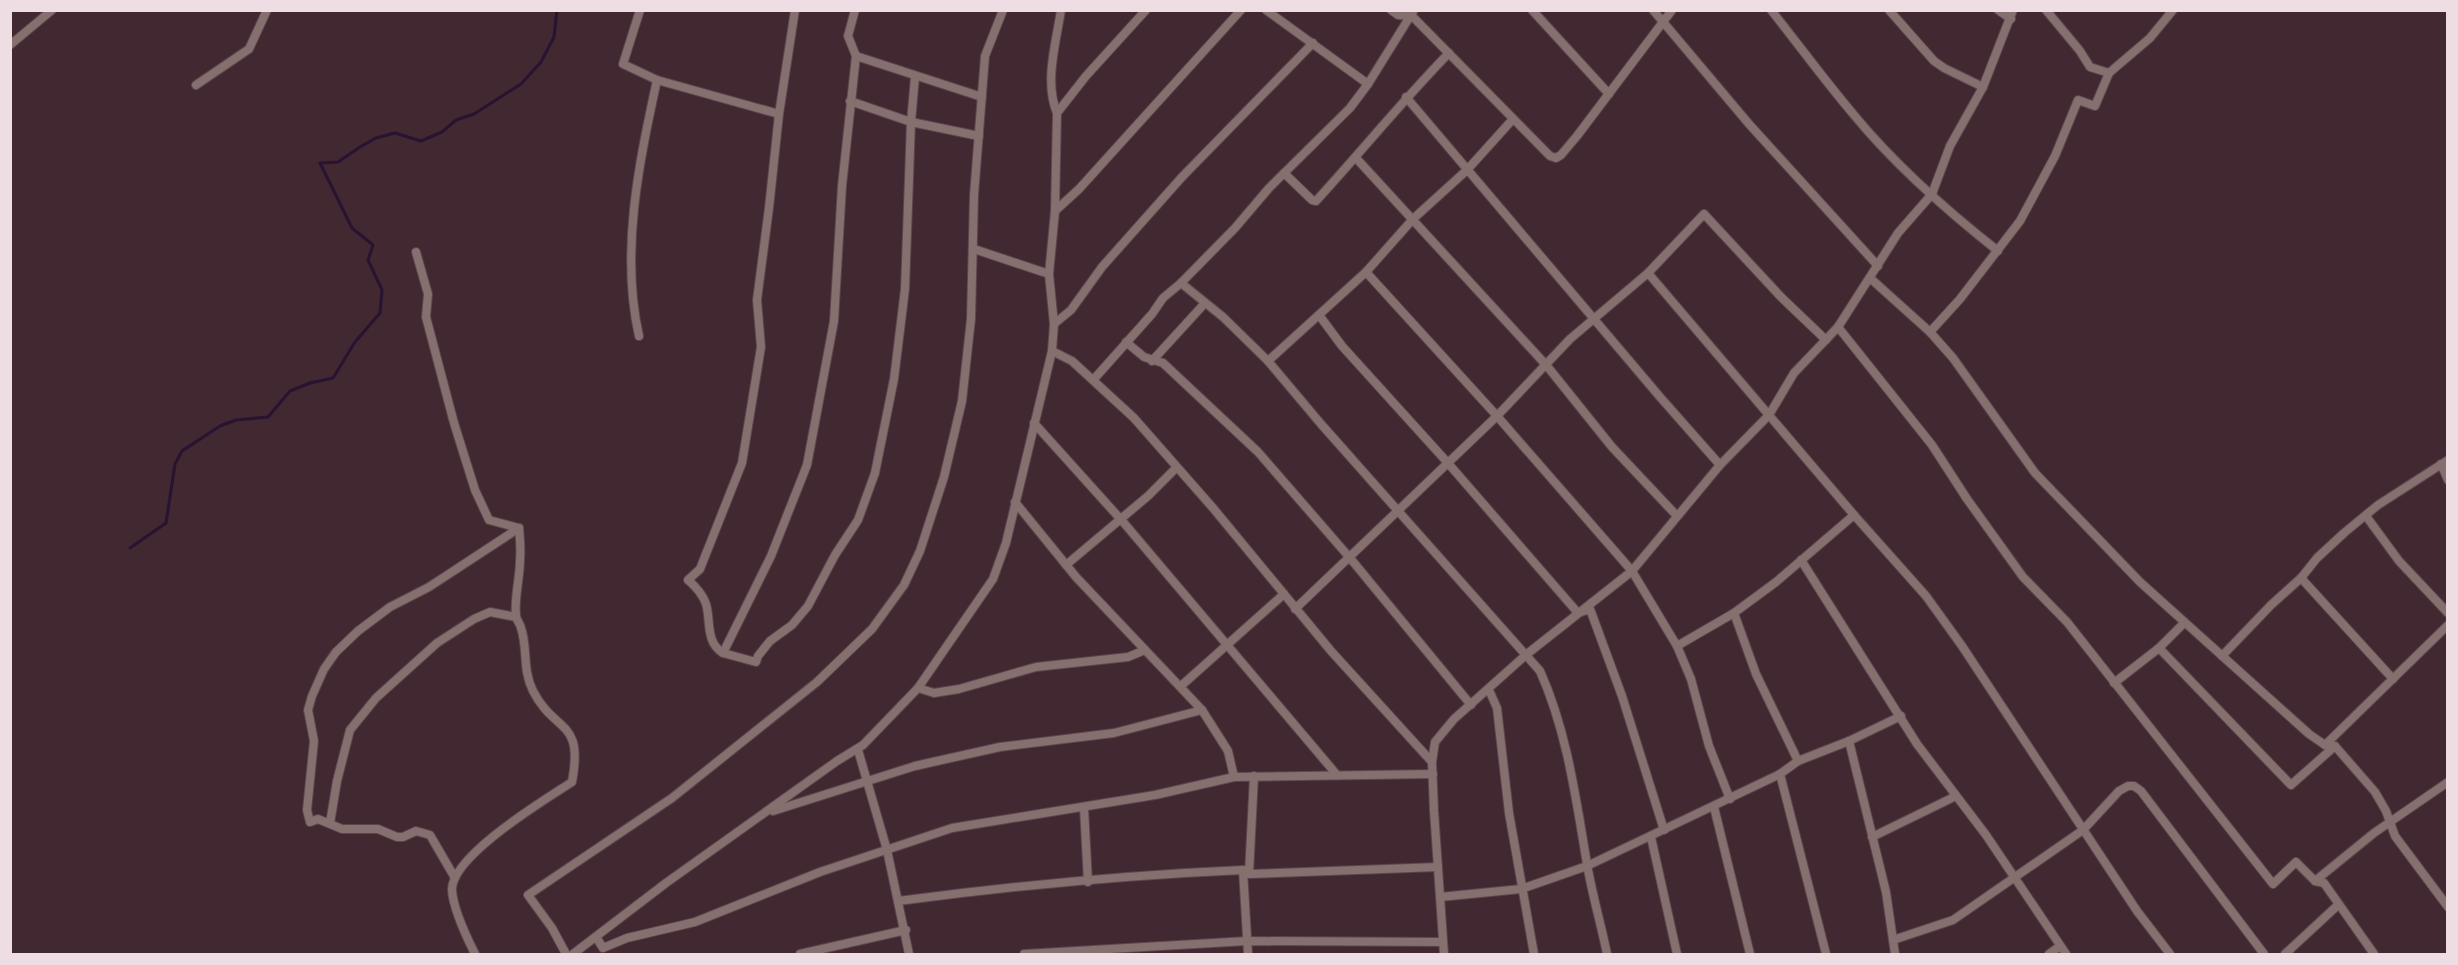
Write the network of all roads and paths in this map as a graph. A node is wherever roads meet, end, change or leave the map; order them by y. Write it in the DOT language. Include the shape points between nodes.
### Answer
graph roads {
  1 [pos="52,10"];
  2 [pos="267,10"];
  3 [pos="640,10"];
  4 [pos="795,10"];
  5 [pos="855,10"];
  6 [pos="1003,10"];
  7 [pos="1061,10"];
  8 [pos="1146,10"];
  9 [pos="1241,10"];
  10 [pos="1266,10"];
  11 [pos="1391,10"];
  12 [pos="1532,10"];
  13 [pos="1653,10"];
  14 [pos="1672,10"];
  15 [pos="1771,10"];
  16 [pos="1889,10"];
  17 [pos="1998,10"];
  18 [pos="2046,10"];
  19 [pos="2173,10"];
  20 [pos="1413,13"];
  21 [pos="2012,15"];
  22 [pos="1664,23"];
  23 [pos="1312,43"];
  24 [pos="10,45"];
  25 [pos="1449,53"];
  26 [pos="856,56"];
  27 [pos="2109,74"];
  28 [pos="915,77"];
  29 [pos="657,80"];
  30 [pos="1368,84"];
  31 [pos="196,85"];
  32 [pos="1983,87"];
  33 [pos="1609,94"];
  34 [pos="1406,97"];
  35 [pos="982,98"];
  36 [pos="850,101"];
  37 [pos="1057,113"];
  38 [pos="779,114"];
  39 [pos="1513,119"];
  40 [pos="911,122"];
  41 [pos="979,136"];
  42 [pos="1356,158"];
  43 [pos="1467,170"];
  44 [pos="1284,173"];
  45 [pos="1932,194"];
  46 [pos="1055,211"];
  47 [pos="1413,219"];
  48 [pos="974,249"];
  49 [pos="1998,250"];
  50 [pos="416,252"];
  51 [pos="1878,266"];
  52 [pos="1366,272"];
  53 [pos="1648,273"];
  54 [pos="1049,274"];
  55 [pos="1870,278"];
  56 [pos="1181,283"];
  57 [pos="1205,303"];
  58 [pos="1319,315"];
  59 [pos="1595,319"];
  60 [pos="1054,324"];
  61 [pos="1838,327"];
  62 [pos="1930,332"];
  63 [pos="639,336"];
  64 [pos="1826,340"];
  65 [pos="1126,342"];
  66 [pos="1052,351"];
  67 [pos="1152,361"];
  68 [pos="1268,361"];
  69 [pos="1547,366"];
  70 [pos="1094,379"];
  71 [pos="1769,415"];
  72 [pos="1497,416"];
  73 [pos="1034,423"];
  74 [pos="1447,462"];
  75 [pos="2444,462"];
  76 [pos="1720,465"];
  77 [pos="1176,468"];
  78 [pos="2448,480"];
  79 [pos="1015,502"];
  80 [pos="1398,511"];
  81 [pos="1677,516"];
  82 [pos="1854,516"];
  83 [pos="2366,516"];
  84 [pos="1120,518"];
  85 [pos="519,528"];
  86 [pos="1350,558"];
  87 [pos="1801,560"];
  88 [pos="1066,565"];
  89 [pos="1632,571"];
  90 [pos="2301,578"];
  91 [pos="1284,594"];
  92 [pos="1295,609"];
  93 [pos="1734,613"];
  94 [pos="2448,613"];
  95 [pos="1578,614"];
  96 [pos="516,617"];
  97 [pos="2184,623"];
  98 [pos="2448,625"];
  99 [pos="1228,643"];
  100 [pos="1677,646"];
  101 [pos="2159,648"];
  102 [pos="1145,650"];
  103 [pos="723,653"];
  104 [pos="1527,654"];
  105 [pos="2222,656"];
  106 [pos="2393,679"];
  107 [pos="2114,683"];
  108 [pos="1181,686"];
  109 [pos="918,688"];
  110 [pos="1489,690"];
  111 [pos="1471,705"];
  112 [pos="1202,710"];
  113 [pos="1901,716"];
  114 [pos="1849,741"];
  115 [pos="2330,746"];
  116 [pos="858,750"];
  117 [pos="1798,761"];
  118 [pos="1432,762"];
  119 [pos="1433,774"];
  120 [pos="1780,774"];
  121 [pos="1337,775"];
  122 [pos="1254,776"];
  123 [pos="1234,777"];
  124 [pos="868,780"];
  125 [pos="2448,782"];
  126 [pos="1956,796"];
  127 [pos="1730,799"];
  128 [pos="1714,807"];
  129 [pos="1084,808"];
  130 [pos="764,813"];
  131 [pos="330,823"];
  132 [pos="2391,823"];
  133 [pos="1664,830"];
  134 [pos="2083,830"];
  135 [pos="1651,837"];
  136 [pos="1872,837"];
  137 [pos="886,850"];
  138 [pos="1587,866"];
  139 [pos="1438,867"];
  140 [pos="1246,872"];
  141 [pos="455,878"];
  142 [pos="2013,879"];
  143 [pos="2315,881"];
  144 [pos="1088,882"];
  145 [pos="1521,889"];
  146 [pos="1440,897"];
  147 [pos="898,901"];
  148 [pos="2338,905"];
  149 [pos="2448,907"];
  150 [pos="906,930"];
  151 [pos="596,937"];
  152 [pos="1893,940"];
  153 [pos="1247,941"];
  154 [pos="1443,942"];
  155 [pos="2060,946"];
  156 [pos="1080,952"];
  157 [pos="475,954"];
  158 [pos="566,954"];
  159 [pos="573,954"];
  160 [pos="800,954"];
  161 [pos="909,954"];
  162 [pos="1024,954"];
  163 [pos="1248,954"];
  164 [pos="1444,954"];
  165 [pos="1534,954"];
  166 [pos="1606,954"];
  167 [pos="1677,954"];
  168 [pos="1750,954"];
  169 [pos="1826,954"];
  170 [pos="1895,954"];
  171 [pos="2049,954"];
  172 [pos="2066,954"];
  173 [pos="2170,954"];
  174 [pos="2264,954"];
  175 [pos="2285,954"];
  176 [pos="2374,954"];
  1 -- 24 [label="street"];
  2 -- 31 [label="street" via="249,49"];
  3 -- 29 [label="street" via="623,64"];
  4 -- 38 [label="street"];
  5 -- 26 [label="street" via="848,36"];
  6 -- 35 [label="street" via="985,56"];
  7 -- 37 [label="street" via="1052,71"];
  8 -- 37 [label="street"];
  9 -- 46 [label="street"];
  10 -- 23 [label="street"];
  11 -- 20 [label="street" via="1398,15"];
  12 -- 33 [label="street"];
  13 -- 22 [label="street"];
  14 -- 22 [label="street"];
  15 -- 45 [label="street" via="1853,115"];
  16 -- 32 [label="street" via="1934,61"];
  17 -- 21 [label="street"];
  18 -- 27 [label="street" via="2090,67"];
  19 -- 27 [label="street" via="2150,38"];
  20 -- 25 [label="street"];
  20 -- 30 [label="street"];
  21 -- 32 [label="street"];
  22 -- 33 [label="street"];
  22 -- 51 [label="street"];
  23 -- 30 [label="street"];
  23 -- 60 [label="street" via="1182,177 1102,267 1071,310"];
  25 -- 34 [label="street"];
  25 -- 39 [label="street"];
  26 -- 28 [label="street"];
  26 -- 36 [label="street"];
  27 -- 49 [label="street" via="2095,106 2078,100 2055,156 2020,221"];
  28 -- 35 [label="street"];
  28 -- 40 [label="street"];
  29 -- 38 [label="street"];
  29 -- 63 [label="street" via="639,163 631,241 632,305"];
  30 -- 44 [label="street" via="1350,108"];
  32 -- 45 [label="street" via="1950,146"];
  33 -- 39 [label="street" via="1556,158"];
  34 -- 42 [label="street"];
  34 -- 43 [label="street"];
  35 -- 41 [label="street"];
  36 -- 40 [label="street"];
  36 -- 103 [label="street" via="834,321 807,465 771,556"];
  37 -- 46 [label="street"];
  38 -- 103 [label="street" via="757,300 761,347 742,463 700,569 688,580 705,601 710,634"];
  39 -- 43 [label="street"];
  40 -- 41 [label="street"];
  40 -- 103 [label="street" via="905,289 894,379 875,473 862,510 808,606 792,625 770,641 756,662"];
  41 -- 48 [label="street"];
  42 -- 44 [label="street" via="1316,201"];
  42 -- 47 [label="street"];
  43 -- 47 [label="street"];
  43 -- 59 [label="street"];
  44 -- 56 [label="street"];
  45 -- 49 [label="street" via="1942,207"];
  45 -- 51 [label="street" via="1898,234"];
  46 -- 54 [label="street"];
  47 -- 52 [label="street"];
  47 -- 69 [label="street"];
  48 -- 54 [label="street"];
  48 -- 158 [label="street" via="962,401 944,477 920,551 904,585 872,629 817,682 672,798 528,895"];
  49 -- 62 [label="street"];
  50 -- 85 [label="street" via="428,294 426,317 475,490 489,520"];
  51 -- 55 [label="street"];
  52 -- 58 [label="street"];
  52 -- 72 [label="street"];
  53 -- 59 [label="street"];
  53 -- 64 [label="street" via="1704,214"];
  53 -- 71 [label="street"];
  54 -- 60 [label="street"];
  55 -- 61 [label="street"];
  55 -- 62 [label="street"];
  56 -- 57 [label="street"];
  56 -- 65 [label="street"];
  57 -- 67 [label="street"];
  57 -- 68 [label="street"];
  58 -- 68 [label="street"];
  58 -- 74 [label="street"];
  59 -- 69 [label="street" via="1570,339"];
  59 -- 76 [label="street"];
  60 -- 66 [label="street"];
  61 -- 64 [label="street"];
  61 -- 107 [label="street" via="1932,445 2023,577 2067,622"];
  62 -- 97 [label="street" via="2035,473"];
  64 -- 71 [label="street" via="1794,373"];
  65 -- 67 [label="street"];
  65 -- 70 [label="street"];
  66 -- 70 [label="street"];
  66 -- 73 [label="street"];
  67 -- 86 [label="street" via="1163,363 1258,452"];
  68 -- 80 [label="street"];
  69 -- 72 [label="street"];
  69 -- 81 [label="street" via="1612,447"];
  70 -- 77 [label="street"];
  71 -- 76 [label="street"];
  71 -- 82 [label="street"];
  72 -- 74 [label="street"];
  72 -- 89 [label="street"];
  73 -- 79 [label="street"];
  73 -- 84 [label="street"];
  74 -- 80 [label="street"];
  74 -- 95 [label="street"];
  75 -- 78 [label="street"];
  75 -- 83 [label="street"];
  76 -- 81 [label="street"];
  77 -- 84 [label="street"];
  77 -- 91 [label="street"];
  79 -- 88 [label="street"];
  79 -- 109 [label="street" via="993,579"];
  80 -- 86 [label="street"];
  80 -- 104 [label="street"];
  81 -- 89 [label="street"];
  82 -- 87 [label="street"];
  82 -- 134 [label="street" via="1926,596"];
  83 -- 90 [label="street" via="2317,558"];
  83 -- 94 [label="street" via="2399,561"];
  84 -- 88 [label="street"];
  84 -- 99 [label="street"];
  85 -- 96 [label="street"];
  85 -- 131 [label="street" via="429,587 390,607 358,631 324,669 308,710 314,741 307,810 310,822 318,819"];
  86 -- 92 [label="street"];
  86 -- 111 [label="street"];
  87 -- 93 [label="street"];
  87 -- 113 [label="street"];
  88 -- 102 [label="street"];
  89 -- 95 [label="street"];
  89 -- 100 [label="street"];
  90 -- 105 [label="street"];
  90 -- 106 [label="street"];
  91 -- 92 [label="street"];
  91 -- 99 [label="street"];
  92 -- 118 [label="street"];
  93 -- 100 [label="street"];
  93 -- 117 [label="street" via="1756,674"];
  95 -- 104 [label="street"];
  95 -- 133 [label="street" via="1590,609 1594,617"];
  96 -- 131 [label="street" via="490,612 474,619 437,643 376,698 350,730"];
  96 -- 141 [label="street" via="522,628 524,663 532,688 541,705 571,733 576,763 572,782 509,822 477,850"];
  97 -- 101 [label="street"];
  97 -- 105 [label="street"];
  98 -- 106 [label="street"];
  99 -- 108 [label="street"];
  99 -- 121 [label="street"];
  100 -- 127 [label="street"];
  101 -- 107 [label="street"];
  101 -- 115 [label="street" via="2290,785"];
  102 -- 108 [label="street"];
  102 -- 109 [label="street" via="1128,657 1036,667 959,689 934,693"];
  104 -- 110 [label="street"];
  104 -- 138 [label="street" via="1540,671 1558,719 1581,820"];
  105 -- 115 [label="street"];
  106 -- 115 [label="street"];
  107 -- 143 [label="street" via="2273,884 2296,862"];
  108 -- 112 [label="street"];
  109 -- 116 [label="street"];
  110 -- 111 [label="street"];
  110 -- 145 [label="street" via="1497,708"];
  111 -- 118 [label="street" via="1435,742"];
  112 -- 123 [label="street" via="1228,751"];
  112 -- 124 [label="street" via="1114,733 1000,747"];
  113 -- 114 [label="street"];
  113 -- 126 [label="street"];
  114 -- 117 [label="street"];
  114 -- 136 [label="street"];
  115 -- 132 [label="street" via="2376,792"];
  116 -- 124 [label="street"];
  116 -- 130 [label="street"];
  117 -- 120 [label="street"];
  118 -- 119 [label="street"];
  119 -- 121 [label="street"];
  119 -- 139 [label="street"];
  120 -- 127 [label="street"];
  120 -- 169 [label="street"];
  121 -- 122 [label="street"];
  122 -- 123 [label="street"];
  122 -- 140 [label="street"];
  123 -- 129 [label="street"];
  124 -- 130 [label="street"];
  124 -- 137 [label="street"];
  125 -- 132 [label="street"];
  126 -- 136 [label="street"];
  126 -- 142 [label="street"];
  127 -- 128 [label="street"];
  128 -- 133 [label="street"];
  128 -- 168 [label="street"];
  129 -- 137 [label="street" via="952,828"];
  129 -- 144 [label="street"];
  130 -- 151 [label="street"];
  131 -- 141 [label="street" via="342,829 378,829 397,837 416,831 430,835"];
  132 -- 143 [label="street"];
  132 -- 149 [label="street" via="2395,836"];
  133 -- 135 [label="street"];
  134 -- 142 [label="street"];
  134 -- 173 [label="street"];
  134 -- 174 [label="street" via="2119,791 2134,786"];
  135 -- 138 [label="street"];
  135 -- 167 [label="street"];
  136 -- 152 [label="street"];
  137 -- 147 [label="street"];
  137 -- 151 [label="street" via="695,922 603,948"];
  138 -- 145 [label="street"];
  138 -- 166 [label="street"];
  139 -- 140 [label="street"];
  139 -- 146 [label="street"];
  140 -- 144 [label="street" via="1180,873"];
  140 -- 153 [label="street"];
  141 -- 157 [label="street" via="453,898"];
  142 -- 152 [label="street" via="1953,920"];
  142 -- 155 [label="street"];
  143 -- 148 [label="street" via="2324,883"];
  144 -- 147 [label="street"];
  145 -- 146 [label="street"];
  145 -- 165 [label="street"];
  146 -- 154 [label="street"];
  147 -- 150 [label="street"];
  148 -- 175 [label="street"];
  148 -- 176 [label="street"];
  150 -- 160 [label="street"];
  150 -- 161 [label="street"];
  151 -- 159 [label="street"];
  152 -- 170 [label="street"];
  153 -- 154 [label="street"];
  153 -- 156 [label="street"];
  153 -- 163 [label="street"];
  154 -- 164 [label="street"];
  155 -- 171 [label="street"];
  155 -- 172 [label="street"];
  156 -- 162 [label="street"];
}
